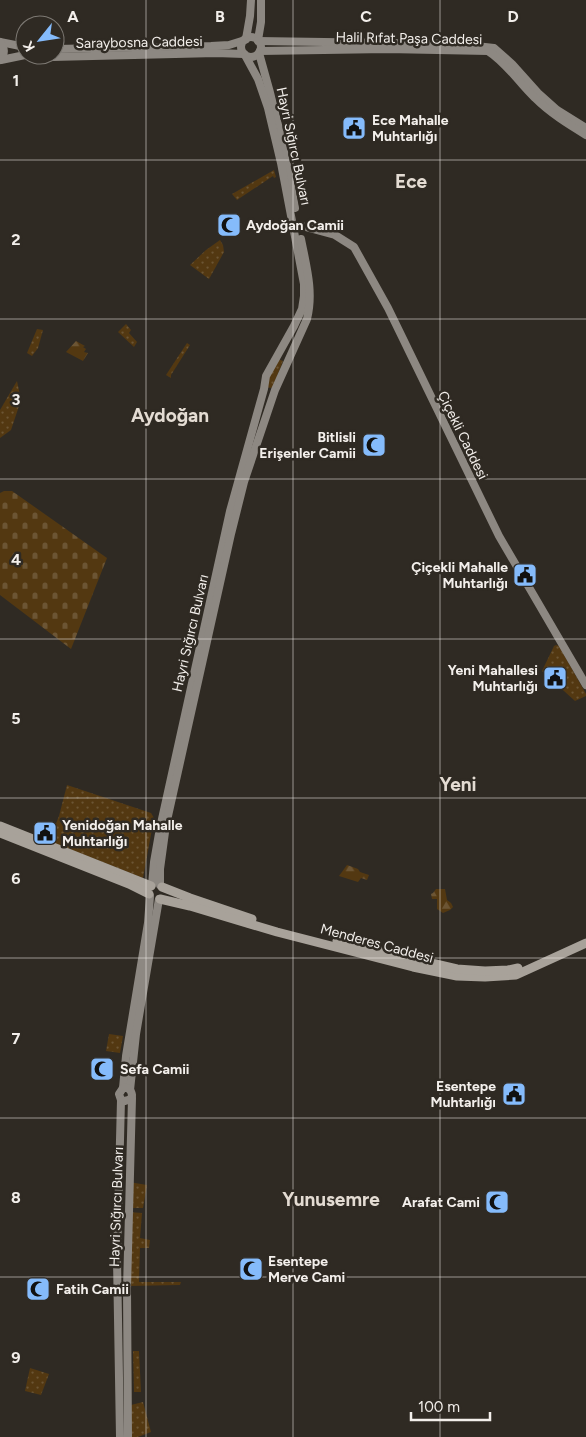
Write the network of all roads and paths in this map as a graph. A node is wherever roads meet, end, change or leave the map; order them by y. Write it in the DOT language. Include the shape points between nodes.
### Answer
graph roads {
  1 [pos="251,0"];
  2 [pos="261,0"];
  3 [pos="245,40"];
  4 [pos="258,41"];
  5 [pos="0,42"];
  6 [pos="15,45"];
  7 [pos="65,49"];
  8 [pos="260,52"];
  9 [pos="245,54"];
  10 [pos="15,57"];
  11 [pos="65,57"];
  12 [pos="0,60"];
  13 [pos="586,128"];
  14 [pos="586,135"];
  15 [pos="298,225"];
  16 [pos="277,354"];
  17 [pos="288,361"];
  18 [pos="264,389"];
  19 [pos="275,390"];
  20 [pos="586,684"];
  21 [pos="0,826"];
  22 [pos="0,834"];
  23 [pos="154,889"];
  24 [pos="159,899"];
  25 [pos="586,937"];
  26 [pos="586,943"];
  27 [pos="128,1092"];
  28 [pos="120,1437"];
  29 [pos="128,1437"];
  1 -- 3 [label="main road"];
  2 -- 4 [label="main road"];
  3 -- 4 [label="main road"];
  3 -- 7 [label="main road, Saraybosna Caddesi" via="203,47"];
  3 -- 9 [label="main road" via="241,46"];
  4 -- 8 [label="main road"];
  4 -- 13 [label="main road, Halil Rıfat Paşa Caddesi" via="450,43 494,48 544,99"];
  5 -- 6 [label="main road"];
  5 -- 12 [label="main road" via="4,51"];
  8 -- 9 [label="main road" via="252,57"];
  8 -- 14 [label="main road, Halil Rıfat Paşa Caddesi" via="488,51 534,98"];
  8 -- 15 [label="main road, Hayri Sığırcı Bulvarı"];
  9 -- 11 [label="main road, Saraybosna Caddesi"];
  9 -- 16 [label="main road, Hayri Sığırcı Bulvarı" via="268,108 304,284 302,309"];
  10 -- 12 [label="main road"];
  15 -- 17 [label="main road, Hayri Sığırcı Bulvarı" via="309,282 309,309"];
  15 -- 20 [label="main road, Çiçekli Caddesi" via="335,235 354,247 388,308 499,536"];
  16 -- 17 [label="main road"];
  16 -- 18 [label="main road, Hayri Sığırcı Bulvarı" via="266,376"];
  17 -- 19 [label="main road, Hayri Sığırcı Bulvarı"];
  18 -- 19 [label="main road"];
  18 -- 23 [label="main road, Hayri Sığırcı Bulvarı" via="230,511 160,828 154,862"];
  19 -- 23 [label="main road, Hayri Sığırcı Bulvarı" via="244,482 231,534"];
  21 -- 23 [label="main road"];
  22 -- 23 [label="main road" via="129,884"];
  23 -- 24 [label="main road, Menderes Caddesi" via="153,899"];
  23 -- 24 [label="main road" via="164,893"];
  23 -- 25 [label="main road, Menderes Caddesi" via="310,935 457,970 514,969"];
  23 -- 27 [label="main road, Hayri Sığırcı Bulvarı" via="126,1056"];
  24 -- 26 [label="main road, Menderes Caddesi" via="457,976 516,975"];
  24 -- 27 [label="main road, Hayri Sığırcı Bulvarı"];
  27 -- 28 [label="main road, Hayri Sığırcı Bulvarı" via="119,1094"];
  27 -- 29 [label="main road, Hayri Sığırcı Bulvarı"];
}
